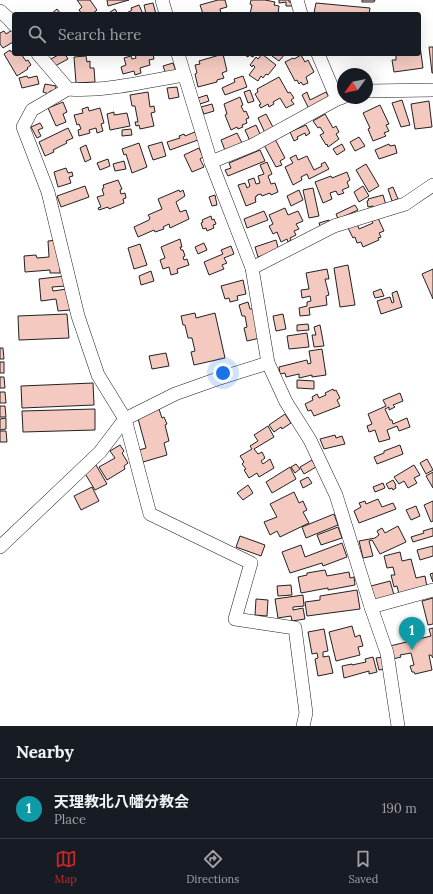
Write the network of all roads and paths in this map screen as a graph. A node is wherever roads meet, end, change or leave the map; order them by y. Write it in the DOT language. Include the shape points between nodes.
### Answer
graph roads {
  1 [pos="162,0"];
  2 [pos="297,0"];
  3 [pos="0,11"];
  4 [pos="165,12"];
  5 [pos="300,12"];
  6 [pos="12,23"];
  7 [pos="40,56"];
  8 [pos="179,56"];
  9 [pos="319,56"];
  10 [pos="184,75"];
  11 [pos="68,89"];
  12 [pos="433,90"];
  13 [pos="373,91"];
  14 [pos="337,92"];
  15 [pos="337,100"];
  16 [pos="211,162"];
  17 [pos="433,185"];
  18 [pos="252,268"];
  19 [pos="268,363"];
  20 [pos="125,419"];
  21 [pos="0,547"];
  22 [pos="433,590"];
  23 [pos="371,607"];
  24 [pos="303,726"];
  25 [pos="398,726"];
  1 -- 4 [label="street"];
  2 -- 5 [label="street"];
  3 -- 6 [label="street"];
  7 -- 11 [label="street"];
  8 -- 10 [label="street"];
  9 -- 14 [label="street"];
  10 -- 11 [label="street" via="103,89"];
  10 -- 16 [label="street"];
  11 -- 20 [label="street" via="32,110 23,128 48,192 78,316 98,375"];
  12 -- 13 [label="street"];
  15 -- 16 [label="street" via="254,145"];
  16 -- 18 [label="street"];
  17 -- 18 [label="street" via="405,204 334,226"];
  18 -- 19 [label="street"];
  19 -- 20 [label="street" via="176,394"];
  19 -- 23 [label="street" via="286,402 310,440 336,495"];
  20 -- 21 [label="street" via="100,452"];
  20 -- 24 [label="street" via="150,514 251,563 235,619 295,628 306,713"];
  22 -- 23 [label="street"];
  23 -- 25 [label="street" via="387,652"];
}
